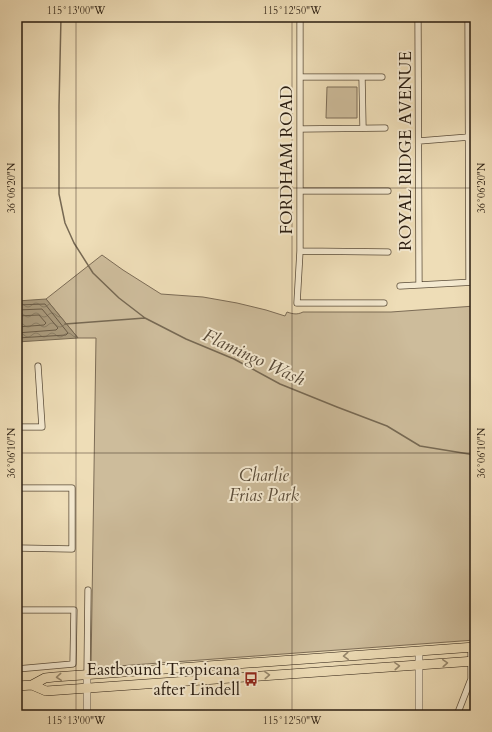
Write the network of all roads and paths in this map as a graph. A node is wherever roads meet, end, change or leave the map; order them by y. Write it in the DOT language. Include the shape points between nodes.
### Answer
graph roads {
  1 [pos="300,17"];
  2 [pos="418,17"];
  3 [pos="468,17"];
  4 [pos="468,27"];
  5 [pos="475,27"];
  6 [pos="300,77"];
  7 [pos="362,77"];
  8 [pos="382,77"];
  9 [pos="475,77"];
  10 [pos="468,78"];
  11 [pos="363,128"];
  12 [pos="386,128"];
  13 [pos="301,129"];
  14 [pos="469,137"];
  15 [pos="419,141"];
  16 [pos="300,191"];
  17 [pos="388,191"];
  18 [pos="472,232"];
  19 [pos="300,251"];
  20 [pos="388,252"];
  21 [pos="472,282"];
  22 [pos="419,285"];
  23 [pos="400,286"];
  24 [pos="384,303"];
  25 [pos="38,366"];
  26 [pos="17,427"];
  27 [pos="17,488"];
  28 [pos="17,548"];
  29 [pos="88,590"];
  30 [pos="17,610"];
  31 [pos="473,647"];
  32 [pos="419,651"];
  33 [pos="325,658"];
  34 [pos="473,661"];
  35 [pos="419,664"];
  36 [pos="213,666"];
  37 [pos="203,667"];
  38 [pos="17,669"];
  39 [pos="326,671"];
  40 [pos="87,675"];
  41 [pos="214,679"];
  42 [pos="204,680"];
  43 [pos="32,685"];
  44 [pos="17,686"];
  45 [pos="87,688"];
  46 [pos="87,715"];
  47 [pos="419,715"];
  48 [pos="458,715"];
  1 -- 6 [label="street, FORDHAM ROAD"];
  2 -- 15 [label="street, ROYAL RIDGE AVENUE"];
  3 -- 4 [label="street"];
  4 -- 5 [label="street"];
  4 -- 10 [label="street"];
  6 -- 7 [label="street"];
  6 -- 13 [label="street, FORDHAM ROAD"];
  7 -- 8 [label="street"];
  7 -- 11 [label="street"];
  9 -- 10 [label="street"];
  10 -- 14 [label="street"];
  11 -- 12 [label="street"];
  11 -- 13 [label="street"];
  13 -- 16 [label="street, FORDHAM ROAD"];
  14 -- 15 [label="street"];
  14 -- 18 [label="street"];
  15 -- 22 [label="street, ROYAL RIDGE AVENUE"];
  16 -- 17 [label="street"];
  16 -- 19 [label="street, FORDHAM ROAD"];
  18 -- 21 [label="street"];
  19 -- 20 [label="street"];
  19 -- 24 [label="street, FORDHAM ROAD" via="296,303"];
  21 -- 22 [label="street"];
  22 -- 23 [label="street"];
  25 -- 26 [label="street" via="42,427"];
  27 -- 28 [label="street" via="72,488 72,549"];
  29 -- 40 [label="street"];
  30 -- 38 [label="street" via="74,610 73,664"];
  31 -- 32 [label="main road"];
  31 -- 34 [label="street"];
  32 -- 33 [label="main road, one-way"];
  32 -- 35 [label="street"];
  33 -- 36 [label="main road"];
  33 -- 39 [label="main road"];
  35 -- 34 [label="main road, one-way"];
  34 -- 48 [label="street"];
  39 -- 35 [label="main road, one-way"];
  35 -- 47 [label="street"];
  36 -- 37 [label="main road"];
  36 -- 41 [label="main road"];
  37 -- 40 [label="main road"];
  37 -- 42 [label="main road"];
  41 -- 39 [label="main road, one-way"];
  40 -- 43 [label="main road, one-way" via="45,678"];
  40 -- 45 [label="street"];
  41 -- 42 [label="main road"];
  42 -- 45 [label="main road"];
  43 -- 44 [label="main road"];
  43 -- 45 [label="main road" via="46,691"];
  45 -- 46 [label="street"];
}
